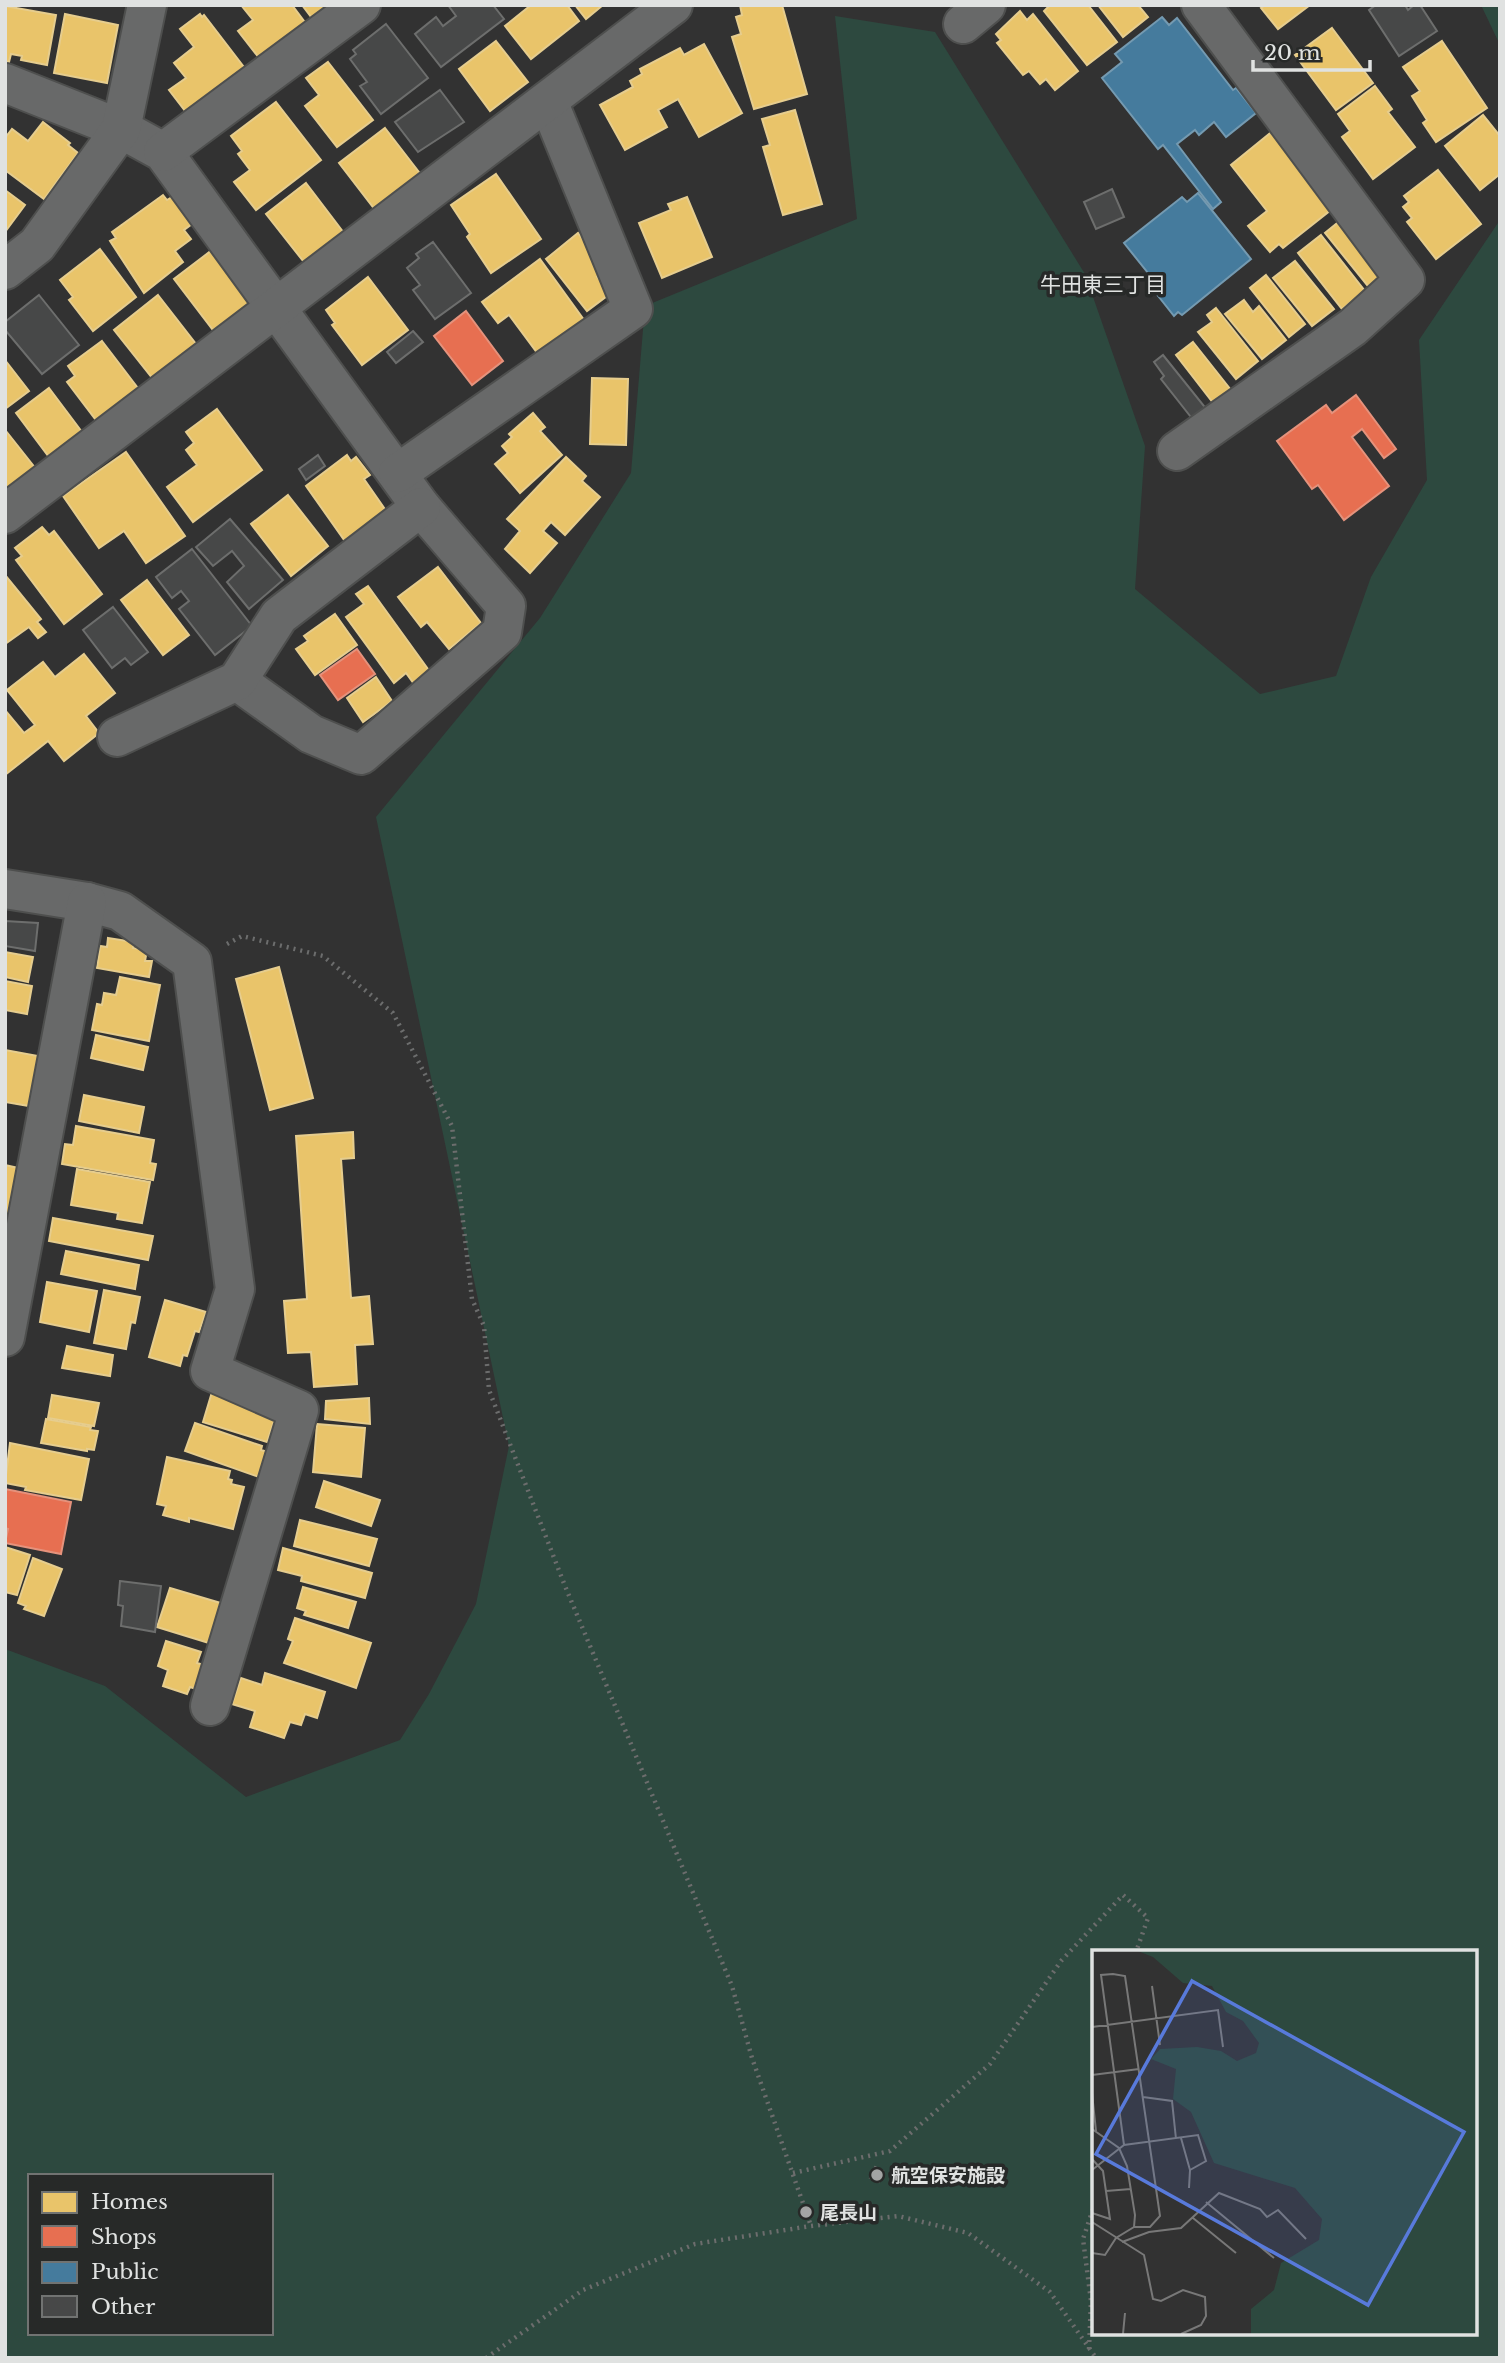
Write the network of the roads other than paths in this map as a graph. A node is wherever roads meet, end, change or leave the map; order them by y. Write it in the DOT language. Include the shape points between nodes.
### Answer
graph roads {
  1 [pos="147,5"];
  2 [pos="361,5"];
  3 [pos="673,5"];
  4 [pos="1201,5"];
  5 [pos="5,83"];
  6 [pos="548,101"];
  7 [pos="121,129"];
  8 [pos="163,152"];
  9 [pos="5,270"];
  10 [pos="277,307"];
  11 [pos="1177,451"];
  12 [pos="398,473"];
  13 [pos="421,506"];
  14 [pos="5,514"];
  15 [pos="237,681"];
  16 [pos="117,737"];
  17 [pos="5,889"];
  18 [pos="87,902"];
  19 [pos="5,1337"];
  20 [pos="210,1706"];
  1 -- 7 [label="street"];
  2 -- 8 [label="street"];
  3 -- 6 [label="street"];
  4 -- 11 [label="street" via="1405,280 1353,327"];
  5 -- 7 [label="street"];
  6 -- 10 [label="street"];
  6 -- 12 [label="street" via="633,309"];
  7 -- 8 [label="street"];
  7 -- 9 [label="street" via="37,245"];
  8 -- 10 [label="street"];
  10 -- 12 [label="street"];
  10 -- 14 [label="street"];
  12 -- 13 [label="street"];
  13 -- 15 [label="street" via="279,616"];
  13 -- 15 [label="street" via="506,606 502,632 361,755 311,734"];
  15 -- 16 [label="street"];
  17 -- 18 [label="street"];
  18 -- 19 [label="street"];
  18 -- 20 [label="street" via="120,911 191,962 235,1289 210,1371 299,1410"];
}
